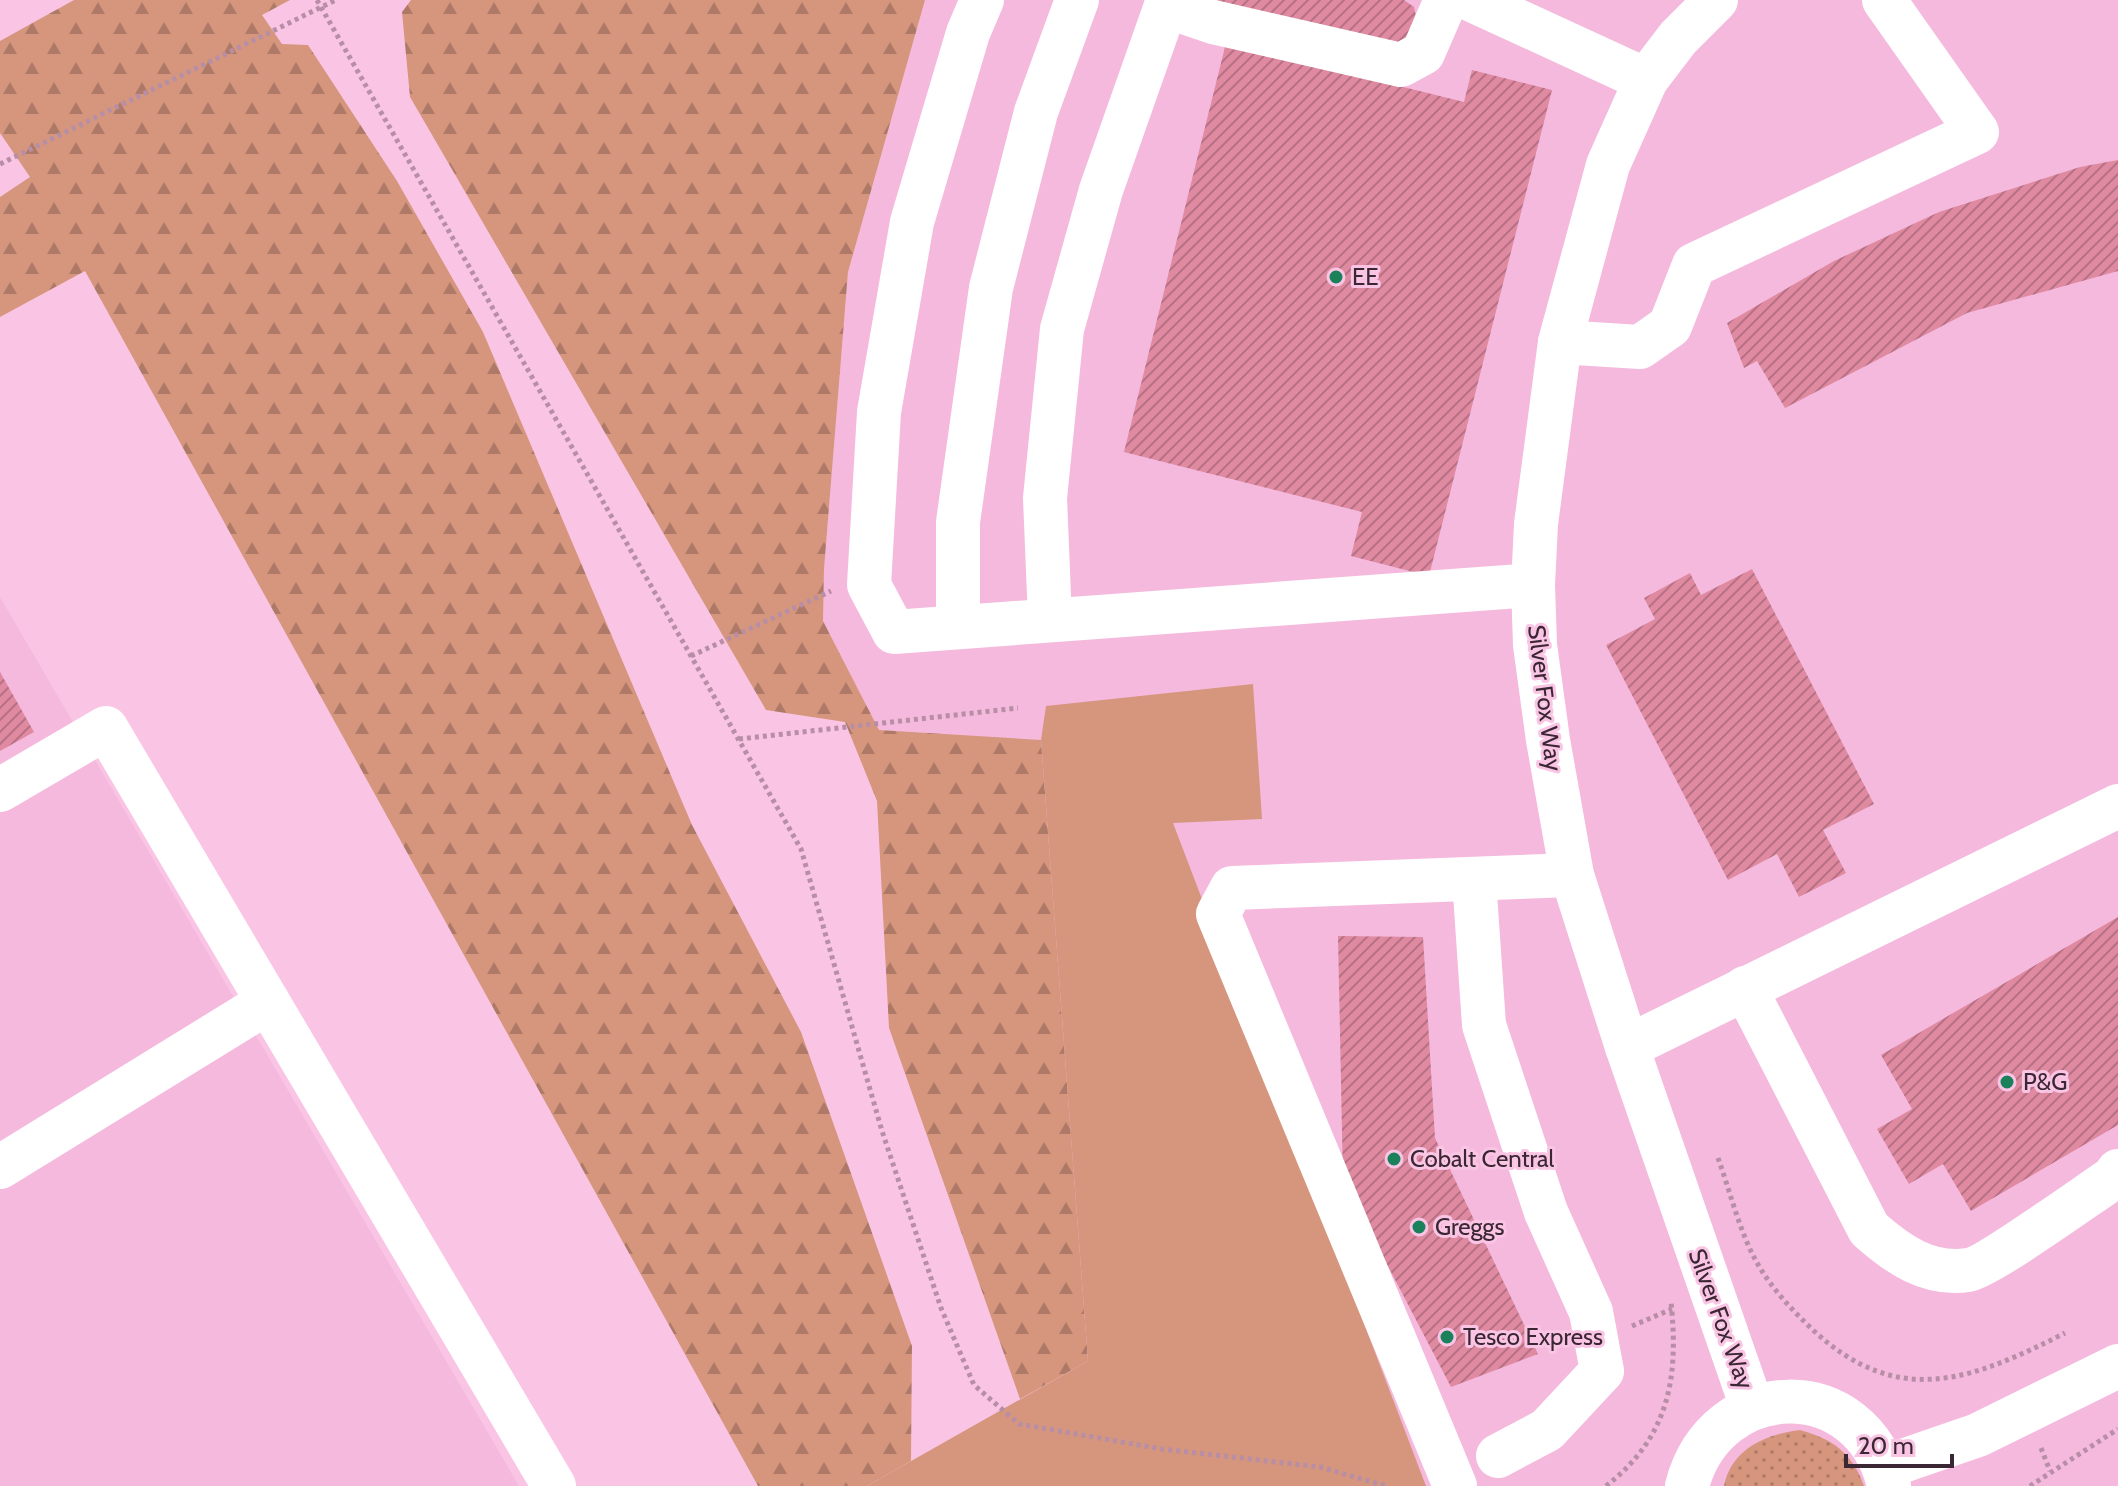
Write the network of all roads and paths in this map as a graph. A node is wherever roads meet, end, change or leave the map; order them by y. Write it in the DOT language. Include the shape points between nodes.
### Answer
graph roads {
  1 [pos="317,0"];
  2 [pos="336,0"];
  3 [pos="982,0"];
  4 [pos="1077,0"];
  5 [pos="1446,0"];
  6 [pos="1472,0"];
  7 [pos="1716,0"];
  8 [pos="1884,0"];
  9 [pos="1167,3"];
  10 [pos="322,8"];
  11 [pos="1646,80"];
  12 [pos="0,164"];
  13 [pos="1560,342"];
  14 [pos="1533,585"];
  15 [pos="835,589"];
  16 [pos="1050,620"];
  17 [pos="958,627"];
  18 [pos="691,656"];
  19 [pos="1018,708"];
  20 [pos="739,739"];
  21 [pos="0,790"];
  22 [pos="2118,806"];
  23 [pos="1572,875"];
  24 [pos="1474,879"];
  25 [pos="1745,988"];
  26 [pos="268,1002"];
  27 [pos="1627,1047"];
  28 [pos="1718,1158"];
  29 [pos="0,1167"];
  30 [pos="2116,1176"];
  31 [pos="1670,1296"];
  32 [pos="2065,1333"];
  33 [pos="2118,1366"];
  34 [pos="1752,1407"];
  35 [pos="2118,1429"];
  36 [pos="1498,1456"];
  37 [pos="1887,1477"];
  38 [pos="554,1486"];
  39 [pos="1388,1486"];
  40 [pos="1455,1486"];
  41 [pos="1606,1486"];
  42 [pos="1687,1486"];
  43 [pos="2030,1486"];
  1 -- 10 [label="path"];
  2 -- 10 [label="path"];
  3 -- 17 [label="street" via="912,222 879,412 869,585 894,632"];
  4 -- 17 [label="street" via="1036,112 991,288 958,522"];
  5 -- 9 [label="street" via="1423,53 1401,65 1213,22"];
  6 -- 11 [label="street"];
  7 -- 11 [label="street, Silver Fox Way"];
  8 -- 13 [label="street" via="1977,132 1694,265 1670,326 1640,347"];
  9 -- 16 [label="street" via="1101,190 1062,329 1045,498"];
  10 -- 12 [label="path"];
  10 -- 18 [label="path"];
  11 -- 13 [label="street, Silver Fox Way" via="1608,165"];
  13 -- 14 [label="street, Silver Fox Way" via="1539,494"];
  14 -- 16 [label="street"];
  14 -- 23 [label="street, Silver Fox Way" via="1544,713"];
  15 -- 18 [label="path"];
  16 -- 17 [label="street"];
  18 -- 20 [label="path"];
  19 -- 20 [label="path"];
  20 -- 39 [label="path" via="801,849 882,1131 941,1308 974,1385 1019,1424 1162,1449 1320,1467"];
  21 -- 26 [label="street" via="106,728"];
  22 -- 25 [label="street"];
  23 -- 24 [label="street"];
  23 -- 27 [label="street, Silver Fox Way"];
  24 -- 36 [label="street" via="1484,1025 1546,1212 1591,1312 1602,1371 1547,1430"];
  24 -- 40 [label="street" via="1232,888 1218,914"];
  25 -- 27 [label="street"];
  25 -- 30 [label="street" via="1869,1229 1897,1254 1936,1270 1970,1270"];
  26 -- 29 [label="street"];
  26 -- 38 [label="street"];
  27 -- 34 [label="street, Silver Fox Way"];
  28 -- 32 [label="path" via="1754,1257 1771,1286 1837,1351 1866,1369 1900,1379 1937,1380 2010,1361"];
  31 -- 41 [label="path" via="1676,1355 1663,1419 1631,1467"];
  33 -- 37 [label="street"];
  34 -- 37 [label="street, Silver Fox Way" via="1784,1401 1816,1405 1845,1418 1869,1440"];
  34 -- 42 [label="street, Silver Fox Way" via="1718,1428 1694,1460"];
  35 -- 43 [label="path"];
}
